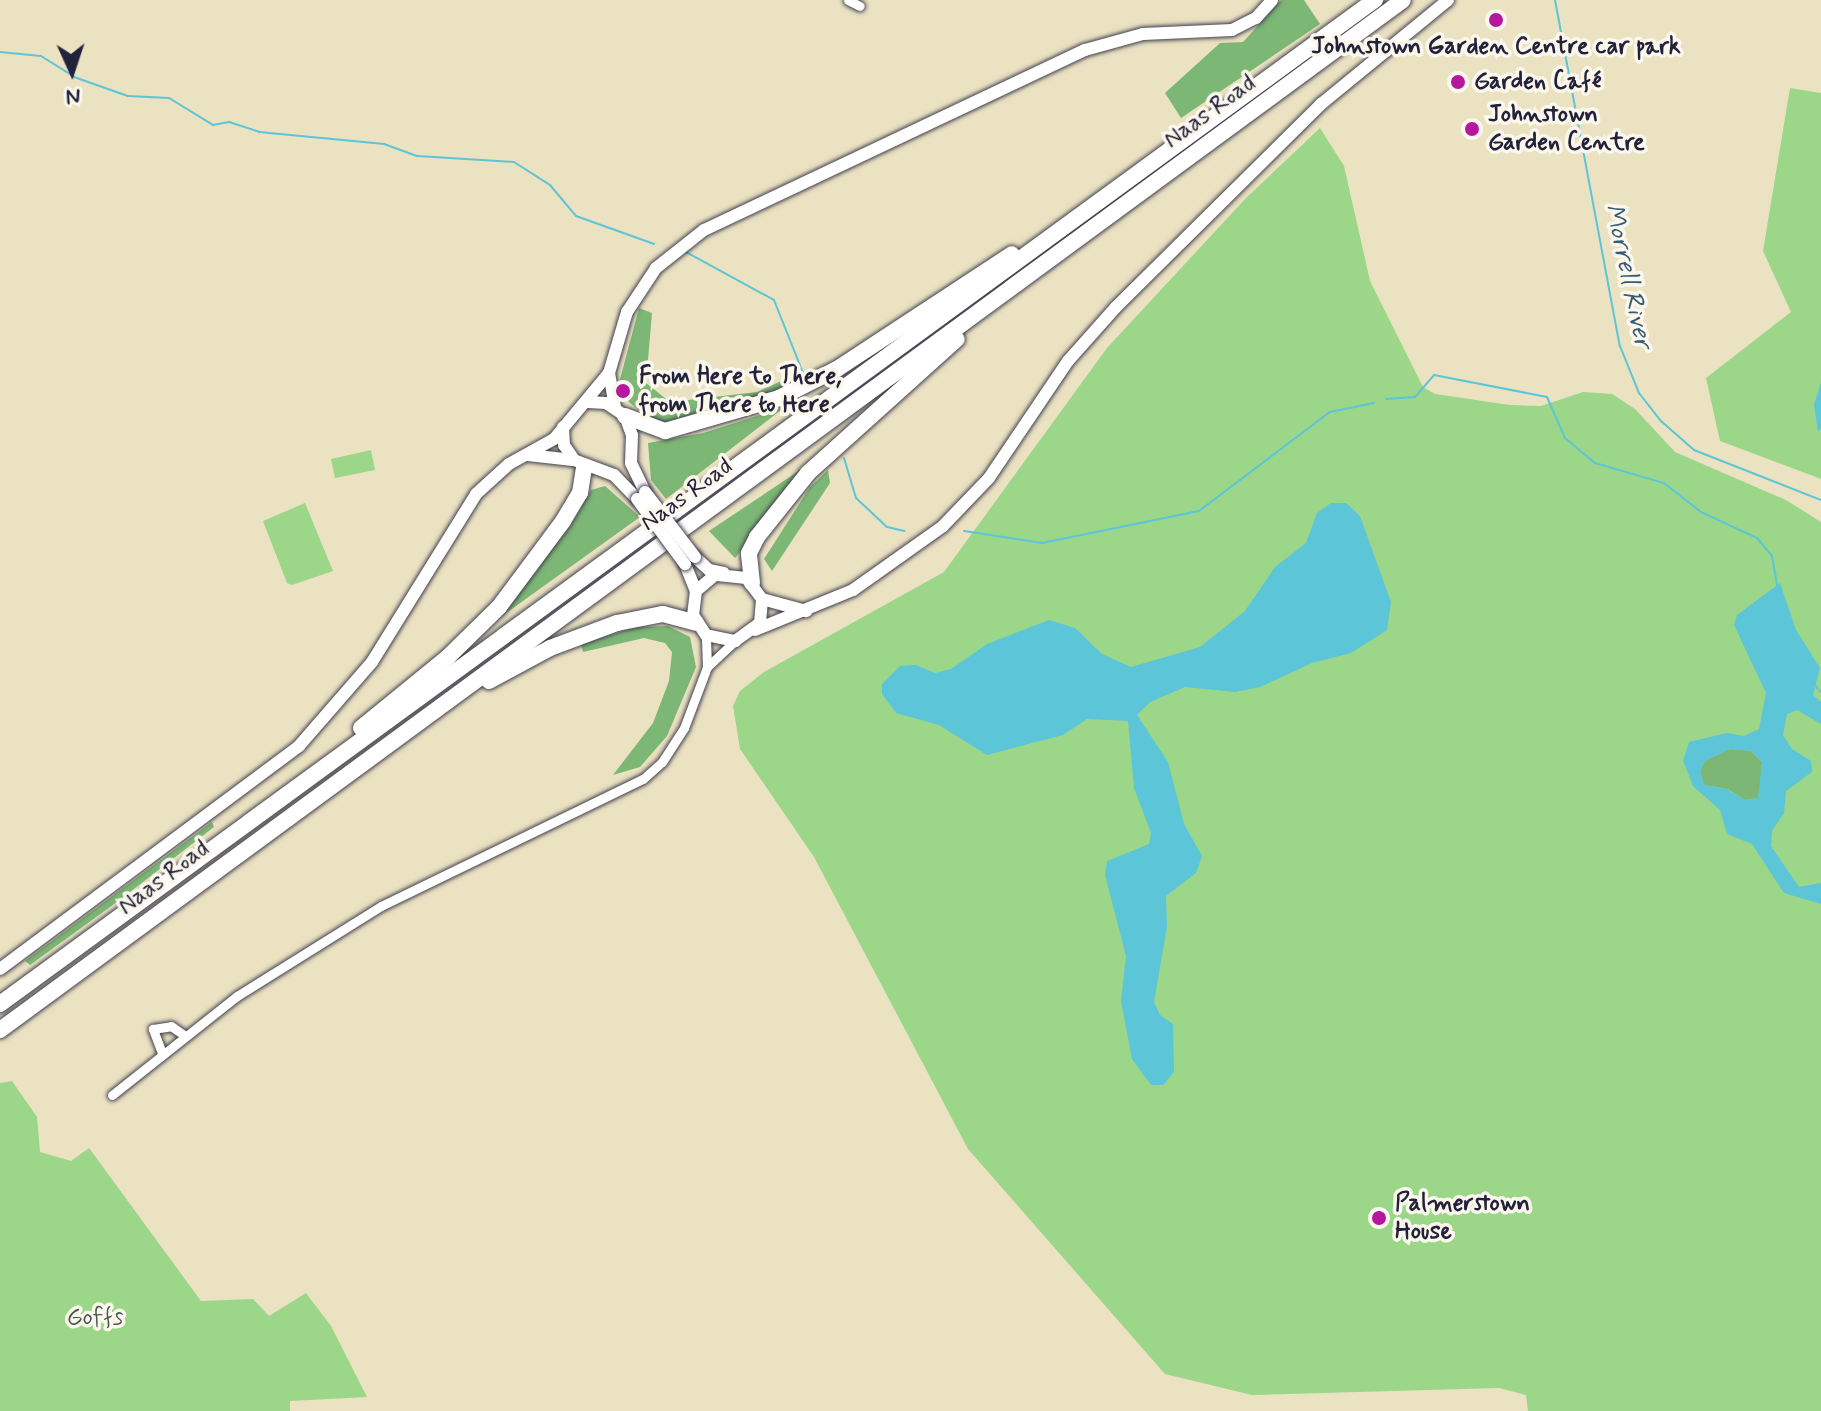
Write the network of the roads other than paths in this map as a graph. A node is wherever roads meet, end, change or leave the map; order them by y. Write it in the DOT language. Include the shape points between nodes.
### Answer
graph roads {
  1 [pos="848,0"];
  2 [pos="1272,0"];
  3 [pos="1375,0"];
  4 [pos="1403,0"];
  5 [pos="1448,0"];
  6 [pos="860,6"];
  7 [pos="1173,159"];
  8 [pos="609,373"];
  9 [pos="588,402"];
  10 [pos="620,411"];
  11 [pos="563,427"];
  12 [pos="630,450"];
  13 [pos="525,456"];
  14 [pos="585,466"];
  15 [pos="641,495"];
  16 [pos="690,560"];
  17 [pos="724,573"];
  18 [pos="752,583"];
  19 [pos="696,591"];
  20 [pos="762,599"];
  21 [pos="806,611"];
  22 [pos="701,629"];
  23 [pos="755,630"];
  24 [pos="735,641"];
  25 [pos="707,667"];
  26 [pos="289,816"];
  27 [pos="148,894"];
  28 [pos="0,969"];
  29 [pos="0,1004"];
  30 [pos="0,1030"];
  31 [pos="184,1035"];
  32 [pos="162,1053"];
  33 [pos="112,1095"];
  1 -- 6 [label="street" via="853,7"];
  2 -- 8 [label="street" via="1256,18 1232,30 1143,34 1085,50 704,230 669,255 646,281 622,325"];
  3 -- 7 [label="highway, Naas Road"];
  4 -- 7 [label="highway, Naas Road"];
  5 -- 21 [label="street" via="1321,104 1116,307 1068,361 989,478 943,526 893,566"];
  7 -- 10 [label="highway" via="806,385 682,429 653,429"];
  7 -- 18 [label="highway" via="840,440 757,537 749,553"];
  7 -- 26 [label="highway, Naas Road"];
  7 -- 27 [label="highway, Naas Road"];
  8 -- 9 [label="street"];
  8 -- 10 [label="street"];
  9 -- 10 [label="street"];
  9 -- 11 [label="street" via="572,411"];
  10 -- 12 [label="street" via="632,435"];
  11 -- 13 [label="street"];
  11 -- 14 [label="street" via="564,445"];
  12 -- 14 [label="street" via="620,462"];
  12 -- 15 [label="street"];
  13 -- 14 [label="street"];
  13 -- 28 [label="street" via="476,494 372,662 299,746"];
  14 -- 15 [label="street" via="614,475"];
  14 -- 27 [label="highway" via="584,481 563,521 479,627 323,759"];
  15 -- 16 [label="street, bridge"];
  16 -- 17 [label="street"];
  16 -- 19 [label="street"];
  17 -- 18 [label="street"];
  17 -- 19 [label="street"];
  18 -- 20 [label="street"];
  19 -- 22 [label="street" via="692,607"];
  20 -- 21 [label="street"];
  20 -- 23 [label="street"];
  21 -- 23 [label="street"];
  22 -- 24 [label="street"];
  22 -- 25 [label="street"];
  22 -- 26 [label="highway" via="646,615 550,648 478,688"];
  23 -- 24 [label="street"];
  24 -- 25 [label="street"];
  25 -- 31 [label="street" via="673,747 643,779 429,879 320,942"];
  26 -- 30 [label="highway, Naas Road"];
  27 -- 29 [label="highway, Naas Road"];
  31 -- 32 [label="street"];
  31 -- 32 [label="street" via="171,1026 153,1029"];
  32 -- 33 [label="street"];
}
